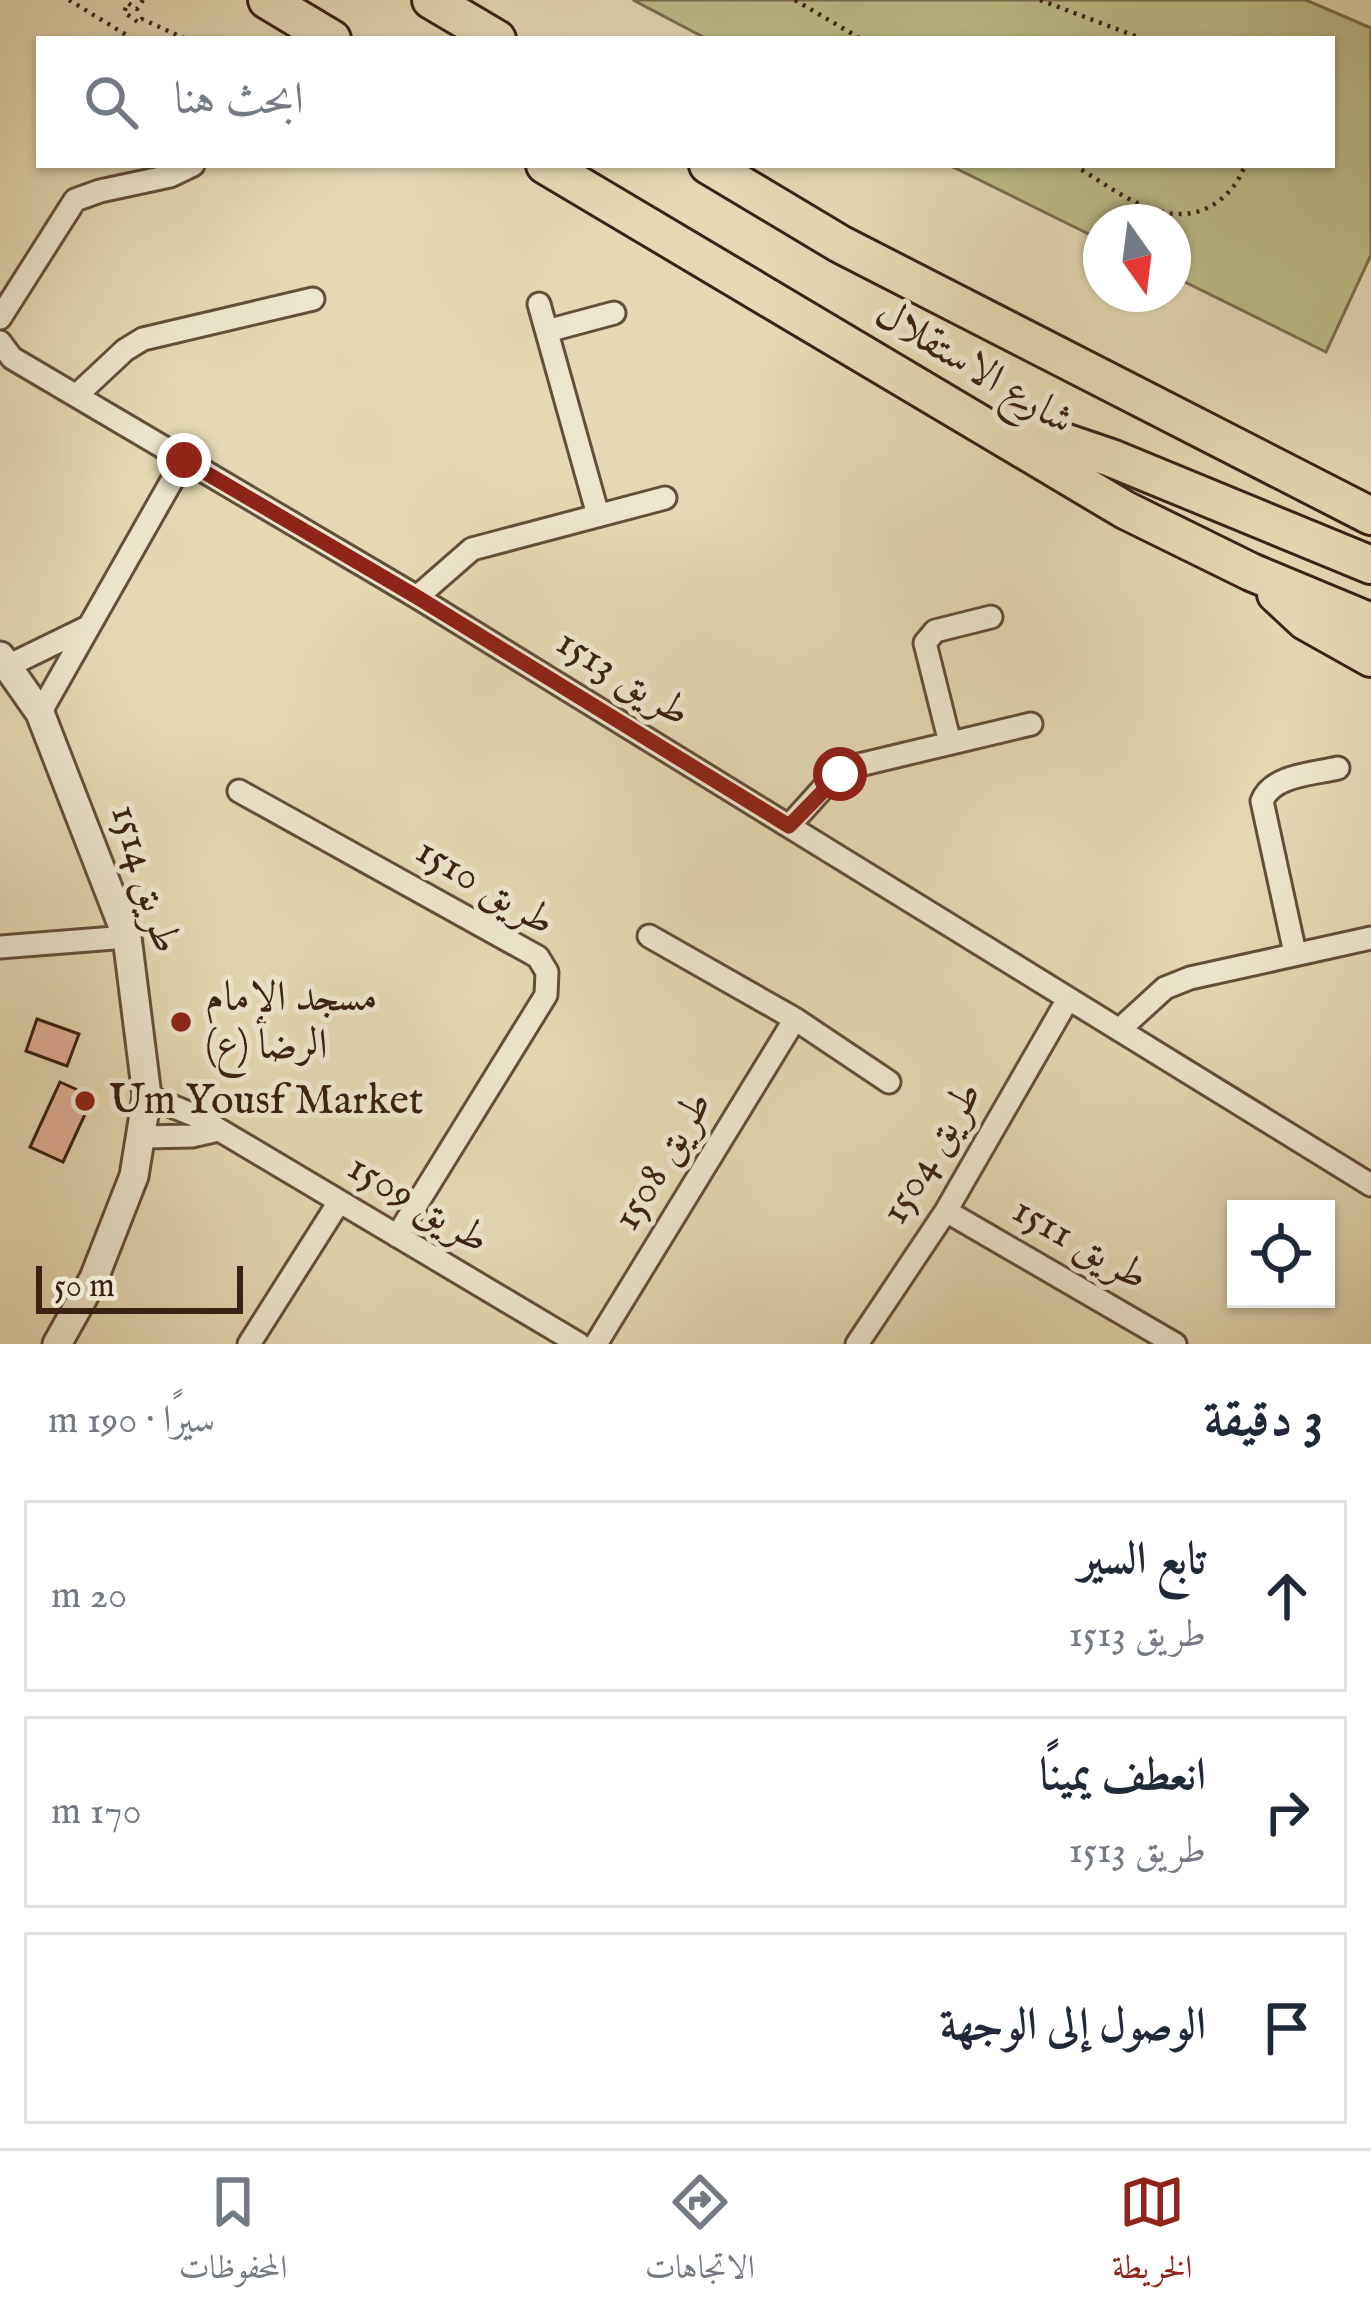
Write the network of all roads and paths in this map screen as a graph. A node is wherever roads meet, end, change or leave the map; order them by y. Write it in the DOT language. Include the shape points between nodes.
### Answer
graph roads {
  1 [pos="69,0"];
  2 [pos="142,0"];
  3 [pos="267,0"];
  4 [pos="431,0"];
  5 [pos="795,0"];
  6 [pos="1040,0"];
  7 [pos="128,36"];
  8 [pos="179,36"];
  9 [pos="327,36"];
  10 [pos="491,36"];
  11 [pos="856,36"];
  12 [pos="1135,36"];
  13 [pos="187,168"];
  14 [pos="550,168"];
  15 [pos="713,168"];
  16 [pos="1079,168"];
  17 [pos="1243,168"];
  18 [pos="313,299"];
  19 [pos="539,304"];
  20 [pos="614,313"];
  21 [pos="0,318"];
  22 [pos="547,331"];
  23 [pos="0,342"];
  24 [pos="78,394"];
  25 [pos="936,399"];
  26 [pos="184,460"];
  27 [pos="1292,479"];
  28 [pos="1371,496"];
  29 [pos="665,498"];
  30 [pos="598,515"];
  31 [pos="1371,516"];
  32 [pos="1371,565"];
  33 [pos="1250,572"];
  34 [pos="417,597"];
  35 [pos="991,617"];
  36 [pos="1371,622"];
  37 [pos="89,627"];
  38 [pos="1371,658"];
  39 [pos="4,661"];
  40 [pos="40,713"];
  41 [pos="1031,724"];
  42 [pos="950,743"];
  43 [pos="1338,768"];
  44 [pos="239,791"];
  45 [pos="789,826"];
  46 [pos="649,936"];
  47 [pos="127,937"];
  48 [pos="1371,938"];
  49 [pos="2,953"];
  50 [pos="1295,953"];
  51 [pos="1068,999"];
  52 [pos="795,1019"];
  53 [pos="1119,1030"];
  54 [pos="889,1082"];
  55 [pos="147,1096"];
  56 [pos="218,1130"];
  57 [pos="143,1137"];
  58 [pos="1371,1185"];
  59 [pos="339,1202"];
  60 [pos="946,1211"];
  61 [pos="397,1236"];
  62 [pos="57,1344"];
  63 [pos="249,1344"];
  64 [pos="579,1344"];
  65 [pos="596,1344"];
  66 [pos="857,1344"];
  67 [pos="1175,1344"];
  1 -- 7 [label="path"];
  2 -- 8 [label="path" via="124,12"];
  3 -- 9 [label="main road"];
  4 -- 10 [label="main road"];
  5 -- 11 [label="path"];
  6 -- 12 [label="path"];
  13 -- 21 [label="street" via="75,200"];
  14 -- 25 [label="main road, شارع الاستقلال"];
  15 -- 27 [label="main road, شارع الاستقلال" via="840,244"];
  16 -- 17 [label="path" via="1142,206 1174,214 1221,199"];
  18 -- 24 [label="street" via="143,339"];
  19 -- 22 [label="street"];
  20 -- 22 [label="street"];
  22 -- 30 [label="street"];
  23 -- 24 [label="street, طريق 1513" via="12,358"];
  24 -- 26 [label="street, طريق 1513"];
  25 -- 32 [label="main road" via="1111,458"];
  25 -- 33 [label="main road, شارع الاستقلال"];
  26 -- 34 [label="street, طريق 1513"];
  26 -- 37 [label="street"];
  27 -- 28 [label="main road"];
  27 -- 31 [label="main road, شارع الاستقلال"];
  29 -- 30 [label="street"];
  30 -- 34 [label="street" via="472,549"];
  33 -- 36 [label="main road, شارع الاستقلال"];
  33 -- 38 [label="main road" via="1305,620"];
  34 -- 45 [label="street, طريق 1513"];
  35 -- 42 [label="street" via="926,638"];
  37 -- 39 [label="street"];
  37 -- 40 [label="street"];
  39 -- 40 [label="street, طريق 1514"];
  40 -- 47 [label="street, طريق 1514"];
  41 -- 42 [label="street"];
  42 -- 45 [label="street" via="855,766"];
  43 -- 50 [label="street" via="1276,783 1262,801"];
  44 -- 61 [label="street, طريق 1510" via="538,957 548,972 546,995"];
  45 -- 51 [label="street, طريق 1513"];
  46 -- 52 [label="street"];
  47 -- 49 [label="street"];
  47 -- 55 [label="street, طريق 1514"];
  48 -- 50 [label="street"];
  50 -- 53 [label="street" via="1165,988"];
  51 -- 53 [label="street, طريق 1513"];
  51 -- 60 [label="street, طريق 1504"];
  52 -- 54 [label="street"];
  52 -- 65 [label="street, طريق 1508"];
  53 -- 58 [label="street, طريق 1513"];
  55 -- 56 [label="street, طريق 1509"];
  55 -- 57 [label="street, طريق 1514"];
  56 -- 57 [label="street"];
  56 -- 59 [label="street, طريق 1509"];
  57 -- 62 [label="street, طريق 1514" via="94,1278"];
  59 -- 61 [label="street, طريق 1509"];
  59 -- 63 [label="street"];
  60 -- 66 [label="street, طريق 1504"];
  60 -- 67 [label="street, طريق 1511"];
  61 -- 64 [label="street, طريق 1509"];
}
